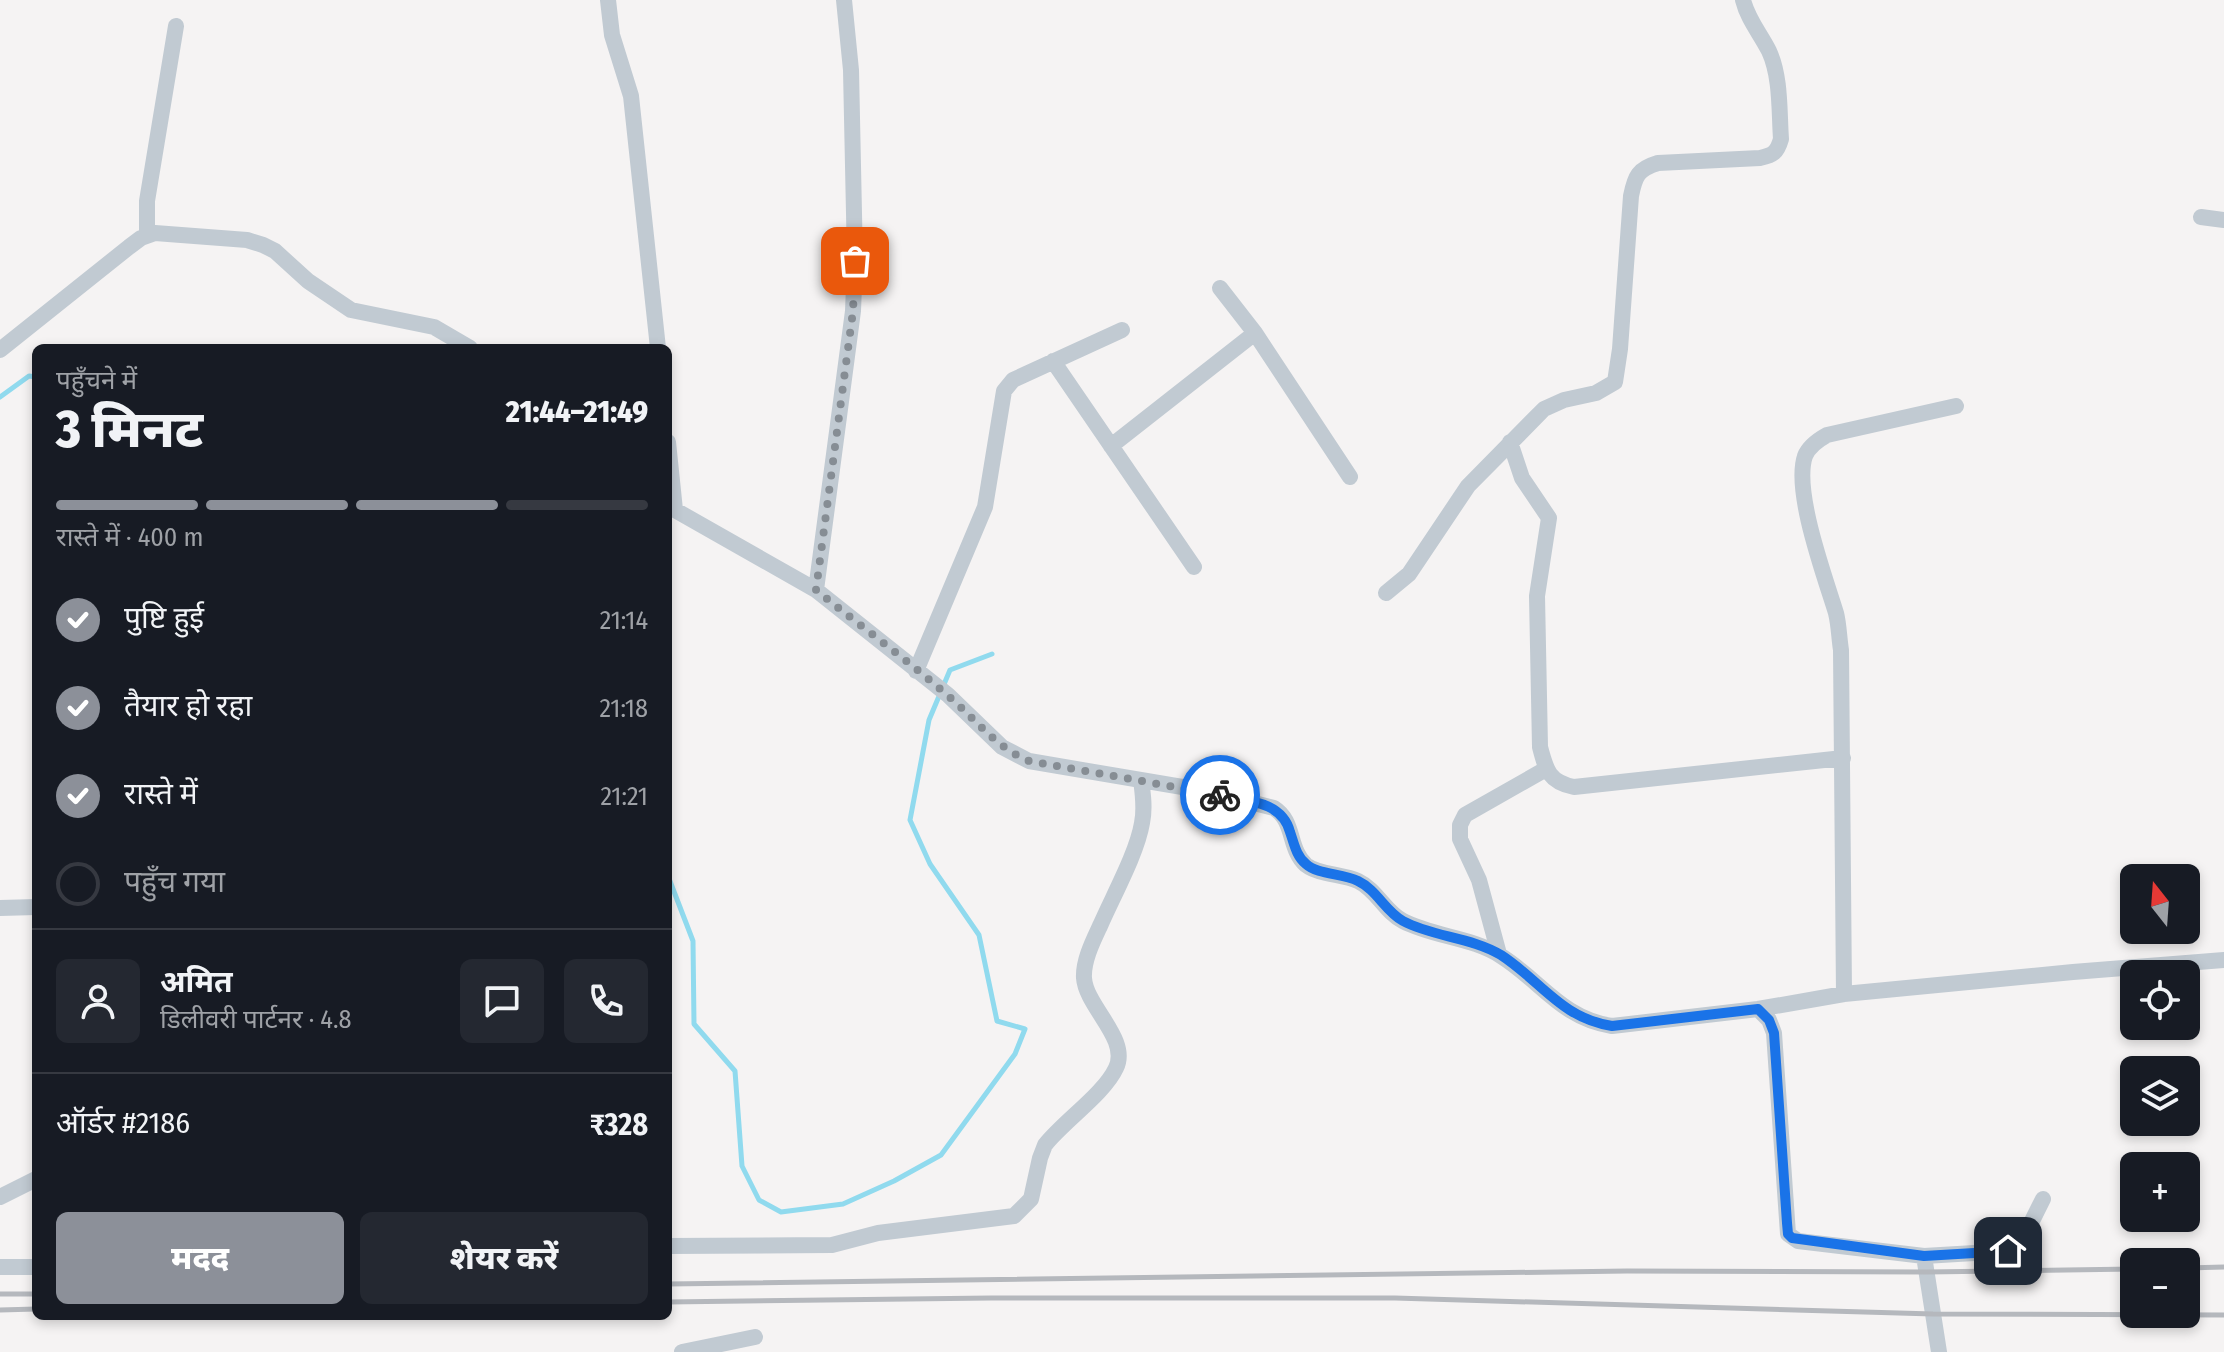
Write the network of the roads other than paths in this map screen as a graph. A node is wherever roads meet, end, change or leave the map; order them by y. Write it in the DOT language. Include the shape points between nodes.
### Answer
graph roads {
  1 [pos="608,0"];
  2 [pos="844,0"];
  3 [pos="1743,0"];
  4 [pos="176,26"];
  5 [pos="2201,217"];
  6 [pos="2224,220"];
  7 [pos="147,235"];
  8 [pos="1220,288"];
  9 [pos="1122,330"];
  10 [pos="1255,333"];
  11 [pos="463,344"];
  12 [pos="658,344"];
  13 [pos="0,350"];
  14 [pos="1053,361"];
  15 [pos="1956,406"];
  16 [pos="1510,442"];
  17 [pos="1111,446"];
  18 [pos="1350,477"];
  19 [pos="672,508"];
  20 [pos="1194,567"];
  21 [pos="816,590"];
  22 [pos="1386,593"];
  23 [pos="918,672"];
  24 [pos="1843,758"];
  25 [pos="1546,769"];
  26 [pos="1141,780"];
  27 [pos="32,907"];
  28 [pos="0,908"];
  29 [pos="1499,954"];
  30 [pos="2224,960"];
  31 [pos="1844,994"];
  32 [pos="1758,1009"];
  33 [pos="32,1181"];
  34 [pos="0,1197"];
  35 [pos="2043,1199"];
  36 [pos="672,1246"];
  37 [pos="1924,1256"];
  38 [pos="0,1267"];
  39 [pos="32,1267"];
  40 [pos="755,1337"];
  41 [pos="682,1352"];
  42 [pos="1939,1352"];
  1 -- 12 [label="street" via="612,35 631,96"];
  2 -- 21 [label="street" via="851,70 853,311"];
  3 -- 16 [label="street" via="1775,71 1778,149 1760,158 1658,163 1637,173 1615,382 1544,409"];
  4 -- 7 [label="street" via="147,201"];
  5 -- 6 [label="street"];
  7 -- 11 [label="street" via="263,245 351,310 434,327"];
  7 -- 13 [label="street"];
  8 -- 10 [label="street"];
  9 -- 14 [label="street"];
  10 -- 17 [label="street"];
  10 -- 18 [label="street"];
  14 -- 17 [label="street"];
  14 -- 23 [label="street" via="1013,380 1004,391 985,507"];
  15 -- 24 [label="street" via="1827,435 1806,455 1803,473 1814,547 1837,617"];
  16 -- 22 [label="street" via="1468,486 1409,574"];
  16 -- 25 [label="street" via="1522,478 1549,518 1537,596 1540,747"];
  17 -- 20 [label="street"];
  19 -- 21 [label="street"];
  21 -- 23 [label="street"];
  23 -- 26 [label="street" via="1015,755"];
  24 -- 25 [label="street" via="1574,787 1559,784"];
  24 -- 31 [label="street"];
  25 -- 29 [label="street" via="1465,815 1460,825 1460,839 1479,880"];
  26 -- 29 [label="street" via="1274,808 1288,823 1308,867 1361,882 1402,921"];
  26 -- 36 [label="street" via="1140,834 1091,946 1084,978 1115,1042 1118,1066 1045,1145 1024,1208 999,1219 878,1233 832,1245"];
  27 -- 28 [label="street"];
  29 -- 32 [label="street" via="1561,1006 1594,1023 1612,1026"];
  30 -- 31 [label="street"];
  31 -- 32 [label="street"];
  32 -- 37 [label="street" via="1774,1033 1788,1234 1798,1241"];
  33 -- 34 [label="street"];
  35 -- 37 [label="street" via="2019,1247"];
  37 -- 42 [label="street"];
  38 -- 39 [label="street"];
  40 -- 41 [label="street"];
}
